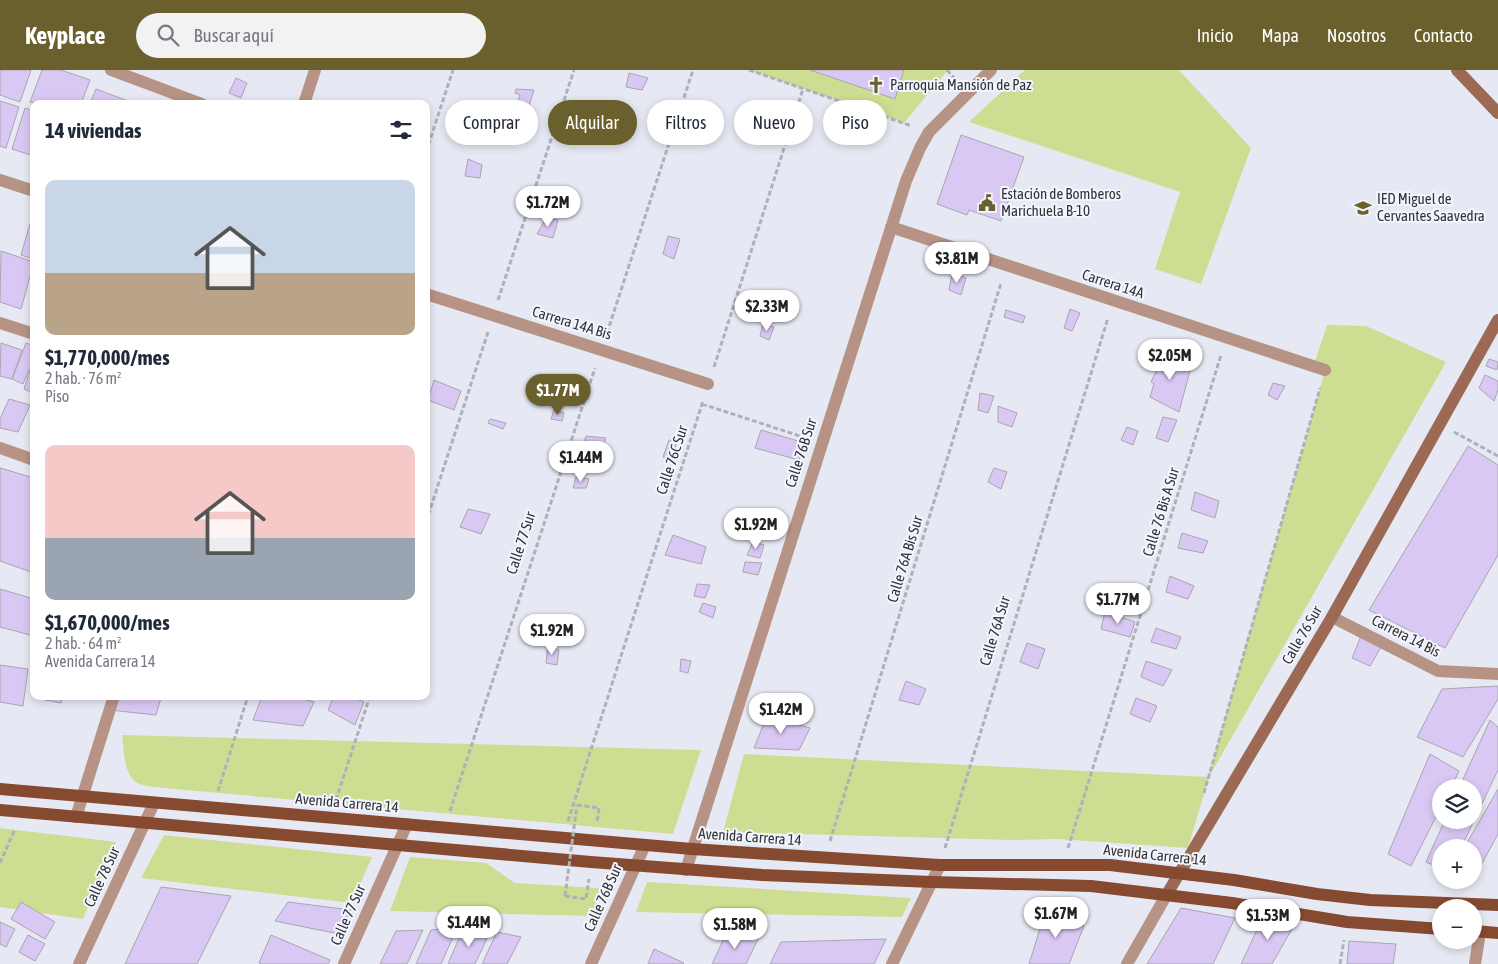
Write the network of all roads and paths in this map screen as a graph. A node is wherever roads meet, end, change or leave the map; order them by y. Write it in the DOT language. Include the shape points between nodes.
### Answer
graph roads {
  1 [pos="111,70"];
  2 [pos="315,70"];
  3 [pos="453,70"];
  4 [pos="693,70"];
  5 [pos="749,70"];
  6 [pos="991,70"];
  7 [pos="1457,70"];
  8 [pos="803,89"];
  9 [pos="191,100"];
  10 [pos="305,100"];
  11 [pos="1498,113"];
  12 [pos="929,132"];
  13 [pos="430,140"];
  14 [pos="0,180"];
  15 [pos="30,191"];
  16 [pos="891,227"];
  17 [pos="1006,266"];
  18 [pos="430,295"];
  19 [pos="1114,301"];
  20 [pos="1498,320"];
  21 [pos="0,323"];
  22 [pos="30,333"];
  23 [pos="1226,338"];
  24 [pos="601,350"];
  25 [pos="1325,370"];
  26 [pos="708,384"];
  27 [pos="702,404"];
  28 [pos="1440,424"];
  29 [pos="821,444"];
  30 [pos="0,448"];
  31 [pos="1498,456"];
  32 [pos="30,459"];
  33 [pos="1332,617"];
  34 [pos="1498,674"];
  35 [pos="113,700"];
  36 [pos="247,700"];
  37 [pos="369,700"];
  38 [pos="0,789"];
  39 [pos="1203,795"];
  40 [pos="82,796"];
  41 [pos="154,803"];
  42 [pos="212,808"];
  43 [pos="599,808"];
  44 [pos="0,810"];
  45 [pos="22,812"];
  46 [pos="76,817"];
  47 [pos="330,818"];
  48 [pos="144,823"];
  49 [pos="407,824"];
  50 [pos="445,827"];
  51 [pos="563,838"];
  52 [pos="644,845"];
  53 [pos="397,846"];
  54 [pos="692,849"];
  55 [pos="825,858"];
  56 [pos="0,863"];
  57 [pos="1063,864"];
  58 [pos="940,865"];
  59 [pos="635,866"];
  60 [pos="686,870"];
  61 [pos="1181,873"];
  62 [pos="932,882"];
  63 [pos="1167,894"];
  64 [pos="586,899"];
  65 [pos="1498,905"];
  66 [pos="1346,922"];
  67 [pos="1432,928"];
  68 [pos="1482,931"];
  69 [pos="1498,933"];
  70 [pos="1475,949"];
  71 [pos="79,964"];
  72 [pos="344,964"];
  73 [pos="591,964"];
  74 [pos="892,964"];
  75 [pos="1128,964"];
  76 [pos="1340,964"];
  77 [pos="1474,964"];
  1 -- 9 [label="street"];
  2 -- 10 [label="street"];
  3 -- 13 [label="path"];
  4 -- 24 [label="path, Calle 77 Sur"];
  5 -- 8 [label="path"];
  6 -- 12 [label="street, Calle 76B Sur"];
  7 -- 11 [label="street"];
  8 -- 12 [label="path"];
  8 -- 26 [label="path, Calle 76C Sur"];
  12 -- 16 [label="street, Calle 76B Sur"];
  14 -- 15 [label="street"];
  16 -- 17 [label="street, Carrera 14A"];
  16 -- 29 [label="street, Calle 76B Sur"];
  17 -- 19 [label="street, Carrera 14A"];
  17 -- 55 [label="path, Calle 76A Bis Sur"];
  18 -- 24 [label="street, Carrera 14A Bis"];
  19 -- 23 [label="street, Carrera 14A"];
  19 -- 58 [label="path, Calle 76A Sur"];
  20 -- 28 [label="street, Calle 76 Sur"];
  21 -- 22 [label="street"];
  23 -- 25 [label="street, Carrera 14A"];
  23 -- 57 [label="path, Calle 76 Bis A Sur"];
  24 -- 26 [label="street, Carrera 14A Bis"];
  24 -- 50 [label="path, Calle 77 Sur"];
  25 -- 39 [label="path"];
  26 -- 27 [label="path, Calle 76C Sur"];
  27 -- 29 [label="path"];
  27 -- 51 [label="path, Calle 76C Sur"];
  28 -- 31 [label="path"];
  28 -- 33 [label="street, Calle 76 Sur"];
  29 -- 54 [label="street, Calle 76B Sur"];
  30 -- 32 [label="street"];
  33 -- 34 [label="street, Carrera 14 Bis" via="1438,671"];
  33 -- 61 [label="street, Calle 76 Sur"];
  35 -- 40 [label="street"];
  36 -- 42 [label="path"];
  37 -- 47 [label="path"];
  38 -- 40 [label="main road, Avenida Carrera 14"];
  40 -- 41 [label="main road, Avenida Carrera 14"];
  40 -- 46 [label="street"];
  41 -- 42 [label="main road, Avenida Carrera 14"];
  41 -- 48 [label="street, Calle 78 Sur"];
  42 -- 47 [label="main road, Avenida Carrera 14"];
  43 -- 64 [label="path, bridge" via="578,805 564,896"];
  44 -- 45 [label="main road"];
  45 -- 46 [label="main road"];
  45 -- 56 [label="path"];
  46 -- 48 [label="main road"];
  47 -- 49 [label="main road, Avenida Carrera 14"];
  48 -- 53 [label="main road"];
  48 -- 71 [label="street, Calle 78 Sur"];
  49 -- 50 [label="main road, Avenida Carrera 14"];
  49 -- 53 [label="street, Calle 77 Sur"];
  50 -- 51 [label="main road, Avenida Carrera 14"];
  51 -- 52 [label="main road, Avenida Carrera 14"];
  52 -- 54 [label="main road, Avenida Carrera 14"];
  52 -- 59 [label="street, Calle 76B Sur"];
  53 -- 59 [label="main road"];
  53 -- 72 [label="street, Calle 77 Sur"];
  54 -- 55 [label="main road, Avenida Carrera 14"];
  54 -- 60 [label="street, Calle 76B Sur"];
  55 -- 58 [label="main road, Avenida Carrera 14"];
  57 -- 58 [label="main road, Avenida Carrera 14"];
  57 -- 61 [label="main road, Avenida Carrera 14" via="1110,865"];
  58 -- 62 [label="street"];
  59 -- 60 [label="main road"];
  59 -- 73 [label="street, Calle 76B Sur"];
  60 -- 62 [label="main road"];
  61 -- 63 [label="street, Calle 76 Sur"];
  61 -- 65 [label="main road, Avenida Carrera 14" via="1370,900"];
  62 -- 63 [label="main road" via="1091,886"];
  62 -- 74 [label="street"];
  63 -- 66 [label="main road"];
  63 -- 75 [label="street, Calle 76 Sur"];
  66 -- 67 [label="main road"];
  66 -- 76 [label="path"];
  68 -- 69 [label="main road"];
  70 -- 77 [label="street"];
}
